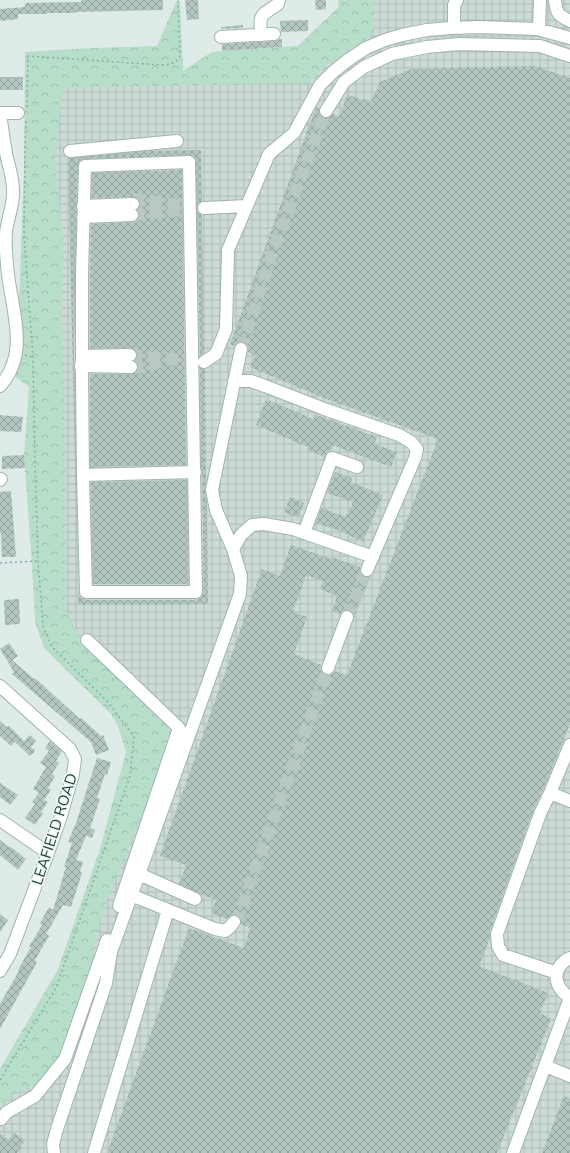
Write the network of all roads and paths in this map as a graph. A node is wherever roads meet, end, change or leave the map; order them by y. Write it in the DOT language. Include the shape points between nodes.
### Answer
graph roads {
  1 [pos="178,0"];
  2 [pos="279,0"];
  3 [pos="457,0"];
  4 [pos="540,0"];
  5 [pos="554,0"];
  6 [pos="570,21"];
  7 [pos="454,28"];
  8 [pos="539,29"];
  9 [pos="260,34"];
  10 [pos="274,34"];
  11 [pos="221,37"];
  12 [pos="570,38"];
  13 [pos="570,56"];
  14 [pos="326,111"];
  15 [pos="0,113"];
  16 [pos="24,114"];
  17 [pos="177,141"];
  18 [pos="70,151"];
  19 [pos="246,206"];
  20 [pos="83,208"];
  21 [pos="204,208"];
  22 [pos="241,349"];
  23 [pos="204,362"];
  24 [pos="131,363"];
  25 [pos="82,364"];
  26 [pos="234,381"];
  27 [pos="0,386"];
  28 [pos="357,467"];
  29 [pos="195,472"];
  30 [pos="83,475"];
  31 [pos="304,533"];
  32 [pos="233,549"];
  33 [pos="373,557"];
  34 [pos="38,561"];
  35 [pos="0,563"];
  36 [pos="367,570"];
  37 [pos="347,617"];
  38 [pos="88,640"];
  39 [pos="328,668"];
  40 [pos="1,688"];
  41 [pos="570,745"];
  42 [pos="550,793"];
  43 [pos="570,801"];
  44 [pos="0,820"];
  45 [pos="48,854"];
  46 [pos="139,874"];
  47 [pos="131,895"];
  48 [pos="196,899"];
  49 [pos="168,910"];
  50 [pos="234,922"];
  51 [pos="5,951"];
  52 [pos="570,958"];
  53 [pos="0,971"];
  54 [pos="557,973"];
  55 [pos="570,997"];
  56 [pos="545,1066"];
  57 [pos="570,1076"];
  58 [pos="0,1080"];
  59 [pos="0,1120"];
  60 [pos="54,1153"];
  61 [pos="94,1153"];
  62 [pos="512,1153"];
  1 -- 16 [label="path" via="180,56 176,62 162,65 28,56"];
  2 -- 9 [label="street" via="278,4 263,14 260,20"];
  3 -- 7 [label="street" via="454,5"];
  4 -- 8 [label="street"];
  5 -- 6 [label="street" via="556,10"];
  7 -- 8 [label="street"];
  7 -- 19 [label="street" via="427,30 385,40 366,48 333,72 320,85 294,133 269,154"];
  8 -- 12 [label="street"];
  9 -- 10 [label="street"];
  9 -- 11 [label="street"];
  13 -- 14 [label="street" via="540,46 459,44 392,54 364,67 344,82"];
  15 -- 16 [label="street"];
  15 -- 27 [label="street" via="12,179 13,193 6,233 6,256 17,339 11,370"];
  16 -- 34 [label="path" via="24,236 34,357"];
  17 -- 18 [label="street"];
  19 -- 21 [label="street"];
  19 -- 23 [label="street" via="228,250 226,329 216,354"];
  20 -- 20 [label="street" via="133,207"];
  20 -- 25 [label="street"];
  20 -- 29 [label="street" via="84,166 189,162"];
  22 -- 26 [label="street"];
  24 -- 25 [label="street"];
  25 -- 30 [label="street"];
  26 -- 32 [label="street" via="212,490 216,510"];
  26 -- 33 [label="street" via="251,381 412,442 417,449 415,458"];
  28 -- 31 [label="street" via="332,458"];
  29 -- 30 [label="street"];
  29 -- 30 [label="street" via="196,592 86,592"];
  31 -- 32 [label="street" via="264,524 252,525 241,534"];
  31 -- 33 [label="street"];
  32 -- 46 [label="street" via="241,576 240,594"];
  33 -- 36 [label="street"];
  34 -- 35 [label="path"];
  34 -- 58 [label="path" via="43,626 51,646 108,702 134,738 130,776 56,988"];
  37 -- 39 [label="street"];
  38 -- 59 [label="street" via="179,728 65,1059 35,1096 7,1112"];
  40 -- 45 [label="street, LEAFIELD ROAD" via="70,749 75,759 73,774"];
  41 -- 42 [label="street"];
  42 -- 43 [label="street"];
  42 -- 54 [label="street" via="497,934 498,946 503,955"];
  44 -- 45 [label="street"];
  45 -- 51 [label="street, LEAFIELD ROAD"];
  46 -- 47 [label="street"];
  46 -- 48 [label="street"];
  47 -- 49 [label="street"];
  47 -- 60 [label="street" via="111,952 106,983 57,1129 53,1144"];
  49 -- 50 [label="street" via="215,930 225,931"];
  49 -- 61 [label="street"];
  51 -- 53 [label="street, LEAFIELD ROAD"];
  52 -- 54 [label="street" via="559,967"];
  54 -- 55 [label="street" via="556,980 560,989"];
  55 -- 56 [label="street"];
  56 -- 57 [label="street"];
  56 -- 62 [label="street"];
}
